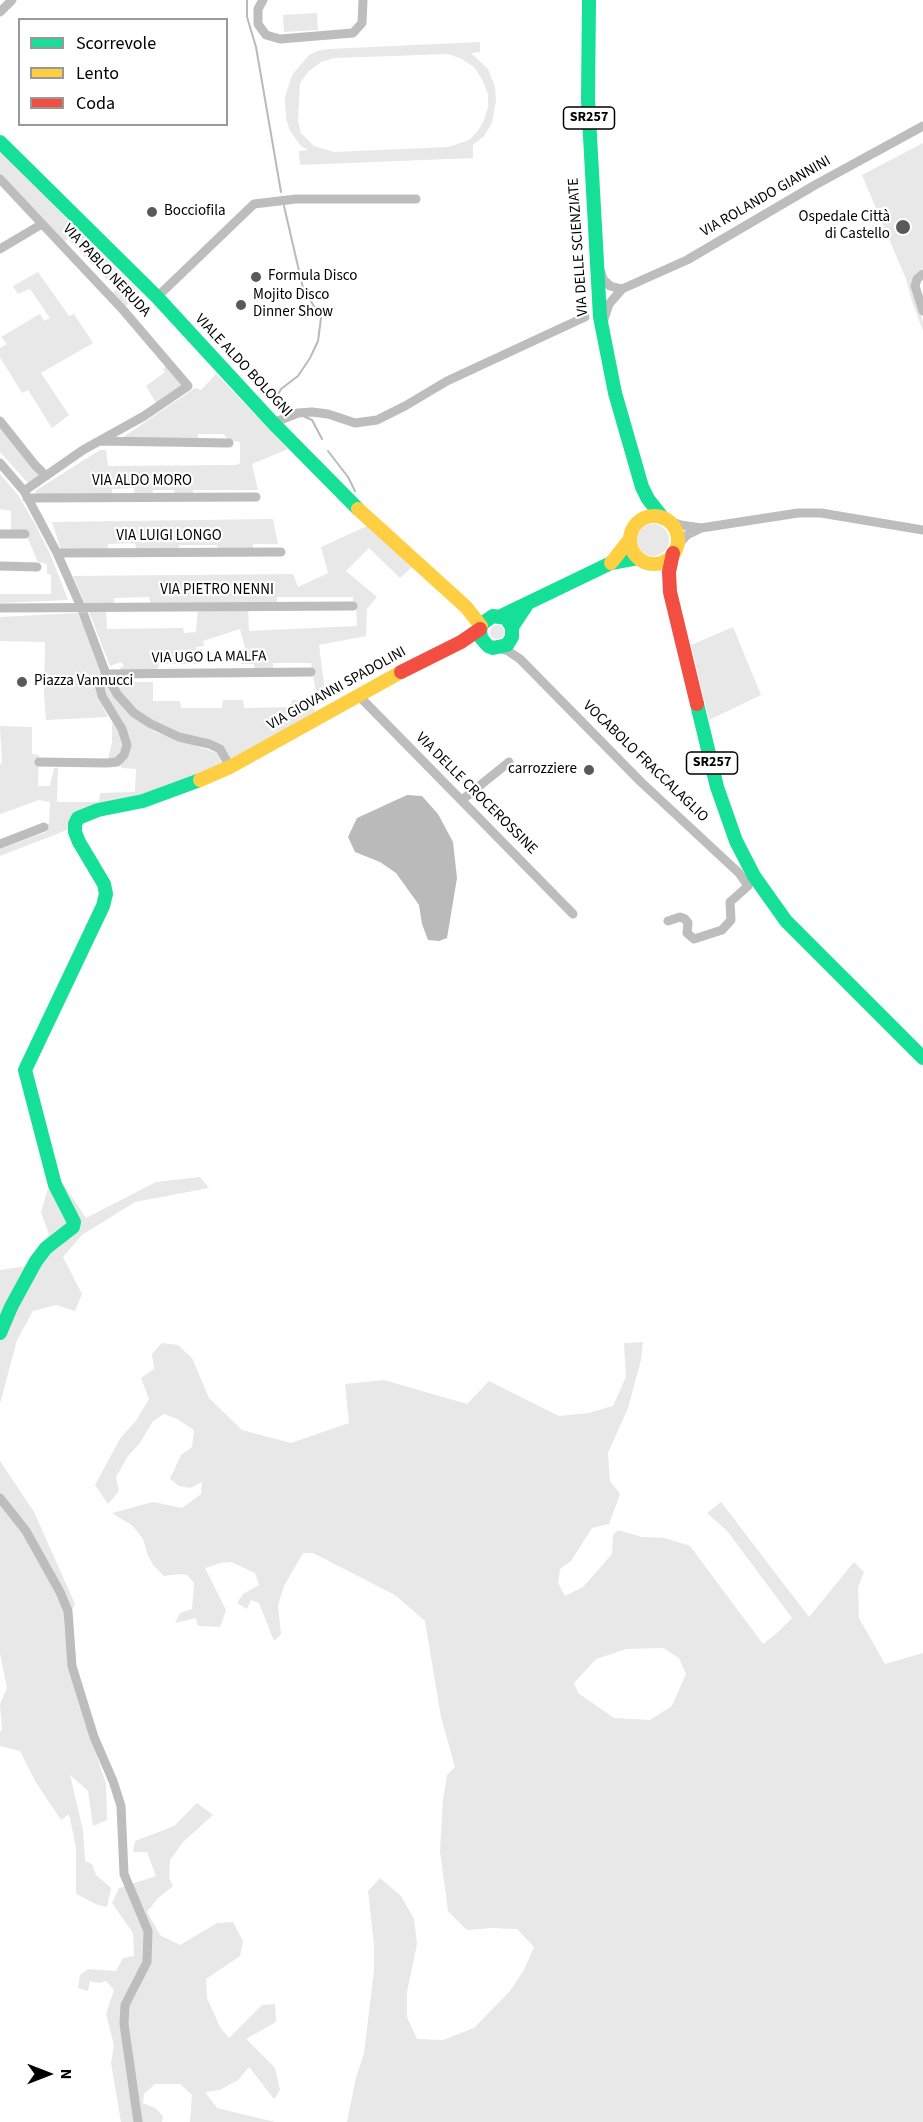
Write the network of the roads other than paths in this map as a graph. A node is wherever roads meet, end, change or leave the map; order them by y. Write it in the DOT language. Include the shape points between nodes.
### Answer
graph roads {
  1 [pos="12,0"];
  2 [pos="264,0"];
  3 [pos="363,0"];
  4 [pos="589,0"];
  5 [pos="0,12"];
  6 [pos="923,126"];
  7 [pos="0,142"];
  8 [pos="0,179"];
  9 [pos="416,199"];
  10 [pos="42,224"];
  11 [pos="594,236"];
  12 [pos="0,249"];
  13 [pos="923,274"];
  14 [pos="622,289"];
  15 [pos="156,297"];
  16 [pos="923,311"];
  17 [pos="585,317"];
  18 [pos="605,348"];
  19 [pos="0,421"];
  20 [pos="273,423"];
  21 [pos="99,441"];
  22 [pos="229,443"];
  23 [pos="0,463"];
  24 [pos="46,476"];
  25 [pos="642,487"];
  26 [pos="25,494"];
  27 [pos="256,497"];
  28 [pos="666,519"];
  29 [pos="635,524"];
  30 [pos="701,528"];
  31 [pos="923,530"];
  32 [pos="0,534"];
  33 [pos="25,534"];
  34 [pos="630,539"];
  35 [pos="675,550"];
  36 [pos="281,552"];
  37 [pos="57,553"];
  38 [pos="643,560"];
  39 [pos="611,563"];
  40 [pos="0,567"];
  41 [pos="37,567"];
  42 [pos="670,592"];
  43 [pos="527,605"];
  44 [pos="353,606"];
  45 [pos="81,607"];
  46 [pos="466,607"];
  47 [pos="0,608"];
  48 [pos="497,616"];
  49 [pos="512,632"];
  50 [pos="481,633"];
  51 [pos="498,648"];
  52 [pos="520,659"];
  53 [pos="311,672"];
  54 [pos="106,674"];
  55 [pos="358,695"];
  56 [pos="39,762"];
  57 [pos="509,762"];
  58 [pos="230,767"];
  59 [pos="462,800"];
  60 [pos="44,827"];
  61 [pos="0,844"];
  62 [pos="573,914"];
  63 [pos="668,921"];
  64 [pos="923,1058"];
  65 [pos="0,1333"];
  66 [pos="0,1498"];
  67 [pos="138,2122"];
  1 -- 5 [label="street"];
  2 -- 3 [label="street" via="257,12 258,24 266,35 280,39 353,33 362,23"];
  4 -- 11 [label="main road, VIA DELLE SCIENZIATE / SR257"];
  6 -- 14 [label="street, VIA ROLANDO GIANNINI" via="687,260"];
  7 -- 15 [label="main road, VIALE ALDO BOLOGNI"];
  8 -- 10 [label="street, VIA PABLO NERUDA"];
  9 -- 15 [label="street" via="296,199 254,204"];
  10 -- 12 [label="street"];
  10 -- 21 [label="street, VIA PABLO NERUDA" via="189,386"];
  11 -- 14 [label="street" via="603,279"];
  11 -- 18 [label="main road, VIA DELLE SCIENZIATE / SR257"];
  13 -- 16 [label="street" via="915,286"];
  14 -- 18 [label="street" via="605,314"];
  15 -- 20 [label="main road, VIALE ALDO BOLOGNI"];
  17 -- 20 [label="street" via="447,381 377,420 355,423 309,412"];
  18 -- 25 [label="main road, VIA DELLE SCIENZIATE / SR257"];
  19 -- 24 [label="street"];
  20 -- 46 [label="main road, VIALE ALDO BOLOGNI" via="361,512"];
  21 -- 22 [label="street"];
  21 -- 24 [label="street"];
  23 -- 26 [label="street"];
  24 -- 26 [label="street"];
  25 -- 28 [label="main road, VIA DELLE SCIENZIATE / SR257"];
  25 -- 29 [label="main road, VIA DELLE SCIENZIATE / SR257" via="642,504"];
  26 -- 27 [label="street, VIA ALDO MORO"];
  26 -- 37 [label="street"];
  28 -- 29 [label="main road" via="648,517"];
  28 -- 30 [label="street"];
  28 -- 35 [label="main road, SR257" via="676,533"];
  29 -- 34 [label="main road, SR257"];
  30 -- 31 [label="street" via="821,513"];
  30 -- 35 [label="street" via="687,535"];
  32 -- 33 [label="street"];
  34 -- 38 [label="main road, SR257" via="632,550"];
  34 -- 39 [label="main road"];
  35 -- 38 [label="main road" via="661,562"];
  35 -- 42 [label="main road, SR257" via="669,572"];
  36 -- 37 [label="street, VIA LUIGI LONGO"];
  37 -- 45 [label="street"];
  38 -- 39 [label="main road"];
  38 -- 42 [label="main road, SR257" via="662,576"];
  39 -- 43 [label="main road"];
  40 -- 41 [label="street"];
  42 -- 64 [label="main road, SR257" via="717,787 736,841 754,876 786,921"];
  43 -- 48 [label="main road"];
  43 -- 49 [label="main road"];
  44 -- 45 [label="street, VIA PIETRO NENNI"];
  45 -- 47 [label="street, VIA PIETRO NENNI"];
  45 -- 54 [label="street"];
  46 -- 48 [label="main road, VIALE ALDO BOLOGNI"];
  46 -- 50 [label="main road, VIALE ALDO BOLOGNI"];
  48 -- 49 [label="main road" via="510,622"];
  48 -- 50 [label="main road" via="486,619"];
  49 -- 51 [label="main road" via="507,645"];
  49 -- 52 [label="street"];
  50 -- 51 [label="main road" via="488,646"];
  50 -- 55 [label="main road, VIA GIOVANNI SPADOLINI"];
  51 -- 52 [label="street"];
  52 -- 63 [label="street, VOCABOLO FRACCALAGLIO" via="748,886 730,902 731,920 722,930 693,939 687,933 685,919 680,916"];
  53 -- 54 [label="street, VIA UGO LA MALFA"];
  54 -- 56 [label="street" via="99,684 122,729 127,745 124,755 117,762 107,763"];
  54 -- 58 [label="street" via="134,713 165,731 220,749"];
  55 -- 58 [label="main road, VIA GIOVANNI SPADOLINI"];
  55 -- 59 [label="street, VIA DELLE CROCEROSSINE"];
  57 -- 59 [label="street"];
  58 -- 65 [label="main road, VIA GIOVANNI SPADOLINI" via="143,801 86,814 75,824 79,842 106,894 25,1070 53,1177 74,1222 36,1261"];
  59 -- 62 [label="street, VIA DELLE CROCEROSSINE"];
  60 -- 61 [label="street"];
  66 -- 67 [label="street" via="26,1531 68,1611 72,1666 121,1806 124,1874 147,1932 147,1962 125,2005 124,2024"];
}
